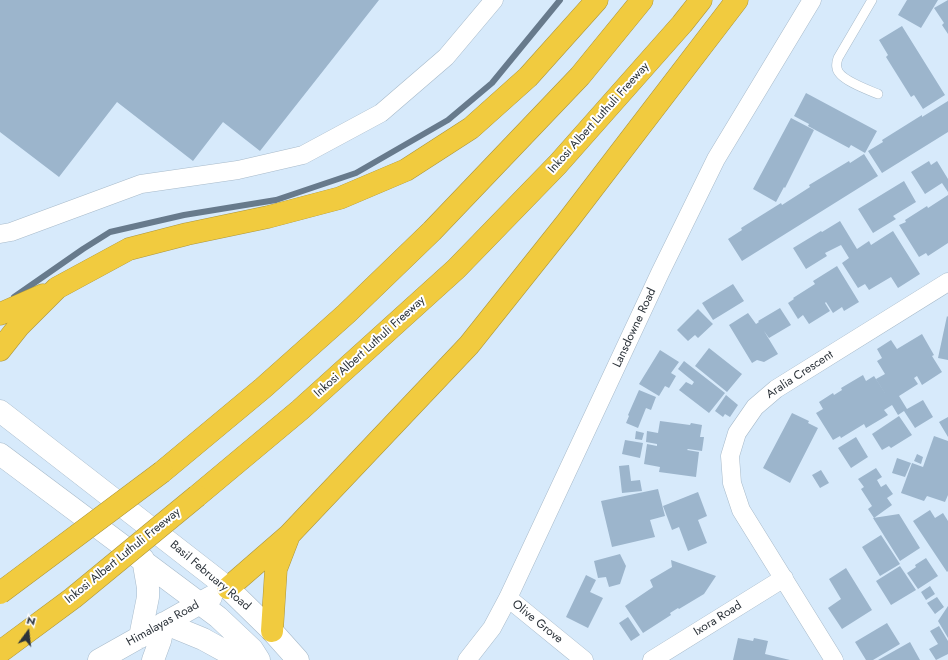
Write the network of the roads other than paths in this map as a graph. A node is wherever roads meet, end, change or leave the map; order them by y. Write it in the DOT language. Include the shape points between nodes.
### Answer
graph roads {
  1 [pos="494,0"];
  2 [pos="597,0"];
  3 [pos="642,0"];
  4 [pos="701,0"];
  5 [pos="737,0"];
  6 [pos="812,0"];
  7 [pos="872,0"];
  8 [pos="878,94"];
  9 [pos="0,234"];
  10 [pos="948,282"];
  11 [pos="57,288"];
  12 [pos="0,314"];
  13 [pos="0,350"];
  14 [pos="0,411"];
  15 [pos="0,454"];
  16 [pos="289,535"];
  17 [pos="143,559"];
  18 [pos="784,578"];
  19 [pos="228,588"];
  20 [pos="0,593"];
  21 [pos="508,598"];
  22 [pos="199,603"];
  23 [pos="164,623"];
  24 [pos="272,631"];
  25 [pos="140,637"];
  26 [pos="0,652"];
  27 [pos="298,658"];
  28 [pos="99,660"];
  29 [pos="152,660"];
  30 [pos="241,660"];
  31 [pos="259,660"];
  32 [pos="467,660"];
  33 [pos="584,660"];
  34 [pos="652,660"];
  35 [pos="834,660"];
  1 -- 9 [label="street" via="446,57 381,113 303,155 238,170 141,184"];
  2 -- 11 [label="highway" via="528,77 471,128 406,170 340,198 129,248"];
  3 -- 20 [label="highway, bridge" via="580,76 432,231 340,320 162,472"];
  4 -- 26 [label="highway, Inkosi Albert Luthuli Freeway, bridge" via="558,164 456,269 300,410 73,598"];
  5 -- 16 [label="highway" via="469,345"];
  6 -- 21 [label="street, Lansdowne Road" via="716,159"];
  7 -- 8 [label="lane" via="838,58 836,67 839,74 846,79"];
  10 -- 18 [label="street, Aralia Crescent" via="776,389 755,406 737,433 730,456 732,483 741,510"];
  11 -- 12 [label="highway"];
  11 -- 13 [label="highway" via="19,326"];
  14 -- 19 [label="street, Basil February Road"];
  15 -- 17 [label="street"];
  16 -- 19 [label="highway"];
  16 -- 24 [label="highway" via="276,569"];
  17 -- 22 [label="street"];
  17 -- 25 [label="street" via="148,597"];
  18 -- 34 [label="street, Ixora Road"];
  18 -- 35 [label="street, Aralia Crescent"];
  19 -- 22 [label="street, Himalayas Road"];
  19 -- 24 [label="street, Basil February Road"];
  21 -- 32 [label="street, Lansdowne Road" via="492,628"];
  21 -- 33 [label="street, Olive Grove"];
  22 -- 23 [label="street, Himalayas Road"];
  22 -- 31 [label="street" via="252,649"];
  23 -- 25 [label="street, Himalayas Road"];
  23 -- 29 [label="street"];
  23 -- 30 [label="street" via="203,639"];
  24 -- 27 [label="street, Basil February Road"];
  25 -- 28 [label="street, Himalayas Road"];
}
